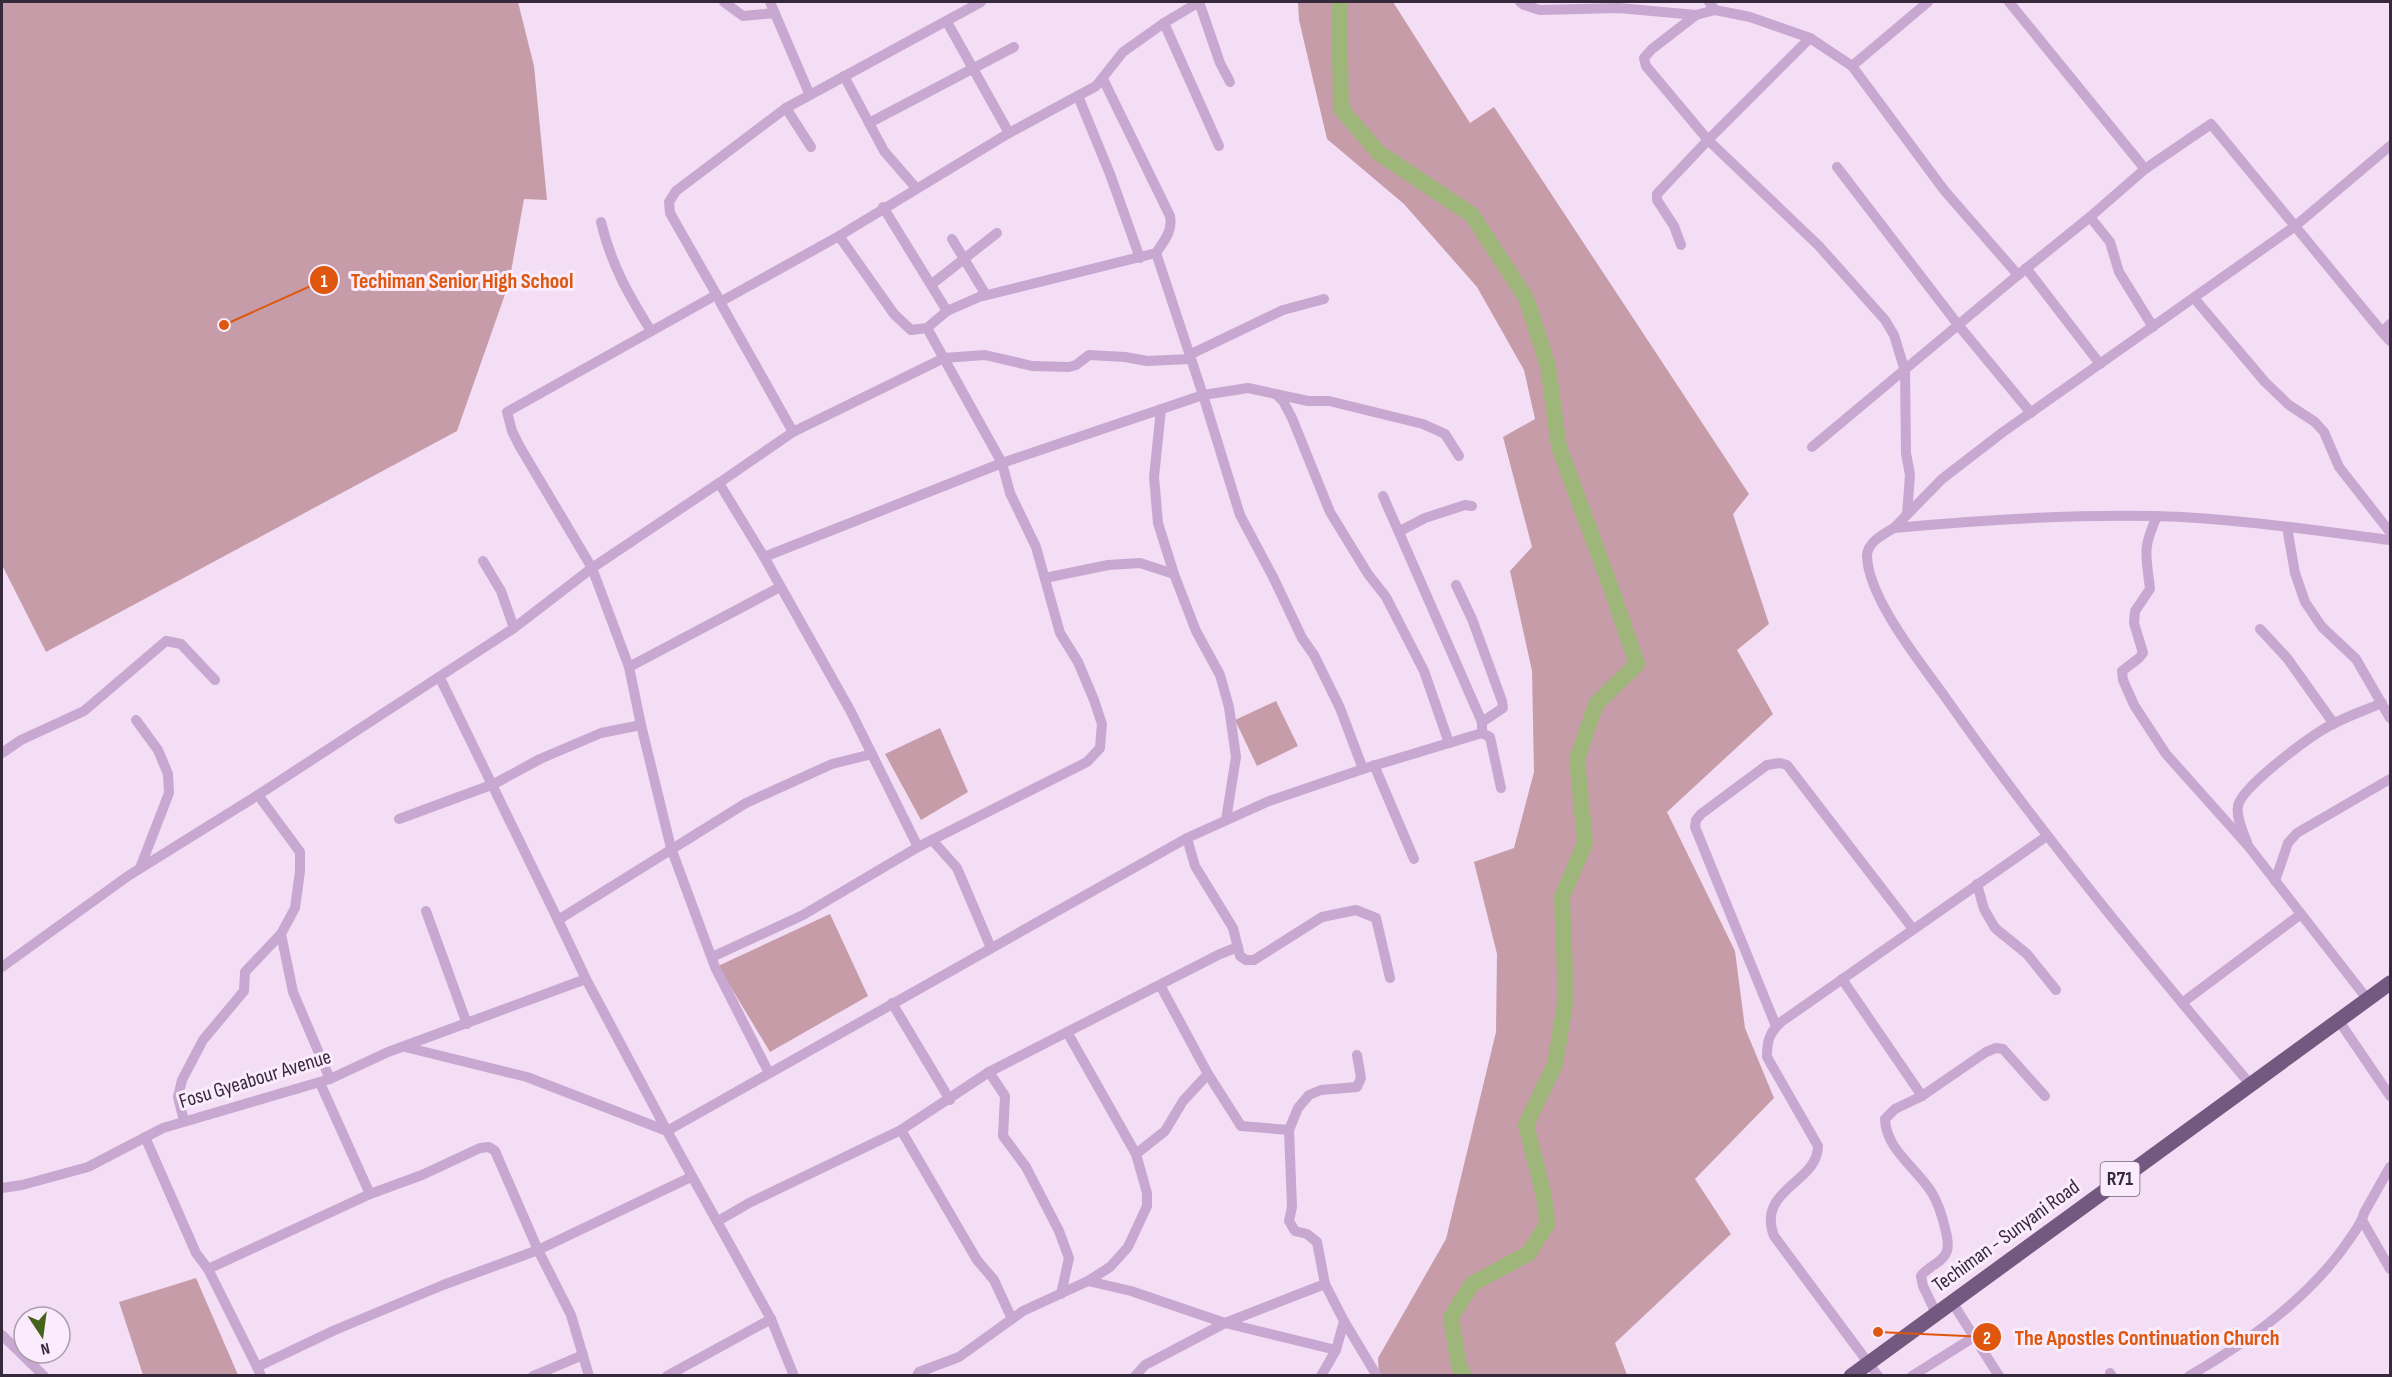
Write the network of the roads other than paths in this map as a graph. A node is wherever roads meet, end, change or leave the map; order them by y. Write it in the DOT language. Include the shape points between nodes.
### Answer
graph roads {
  1 [pos="724,2"];
  2 [pos="770,2"];
  3 [pos="981,2"];
  4 [pos="1199,2"];
  5 [pos="1520,2"];
  6 [pos="1928,2"];
  7 [pos="2008,2"];
  8 [pos="1712,6"];
  9 [pos="775,13"];
  10 [pos="1696,15"];
  11 [pos="947,22"];
  12 [pos="1164,23"];
  13 [pos="1810,38"];
  14 [pos="1014,47"];
  15 [pos="1852,66"];
  16 [pos="973,69"];
  17 [pos="844,76"];
  18 [pos="1103,79"];
  19 [pos="1230,82"];
  20 [pos="809,93"];
  21 [pos="1078,96"];
  22 [pos="786,108"];
  23 [pos="869,123"];
  24 [pos="1009,133"];
  25 [pos="1708,140"];
  26 [pos="1219,146"];
  27 [pos="2391,146"];
  28 [pos="811,147"];
  29 [pos="1837,167"];
  30 [pos="2145,169"];
  31 [pos="916,188"];
  32 [pos="883,207"];
  33 [pos="2090,217"];
  34 [pos="601,222"];
  35 [pos="2294,227"];
  36 [pos="997,233"];
  37 [pos="839,236"];
  38 [pos="952,239"];
  39 [pos="1681,245"];
  40 [pos="1156,254"];
  41 [pos="964,258"];
  42 [pos="1140,258"];
  43 [pos="2022,271"];
  44 [pos="932,285"];
  45 [pos="986,295"];
  46 [pos="718,298"];
  47 [pos="2194,298"];
  48 [pos="1324,299"];
  49 [pos="947,311"];
  50 [pos="1959,326"];
  51 [pos="2153,327"];
  52 [pos="927,328"];
  53 [pos="2386,328"];
  54 [pos="651,331"];
  55 [pos="2391,342"];
  56 [pos="944,357"];
  57 [pos="1190,357"];
  58 [pos="2100,364"];
  59 [pos="1905,371"];
  60 [pos="1276,394"];
  61 [pos="1203,395"];
  62 [pos="1161,409"];
  63 [pos="2031,412"];
  64 [pos="793,432"];
  65 [pos="1812,447"];
  66 [pos="1459,456"];
  67 [pos="1002,463"];
  68 [pos="719,483"];
  69 [pos="1383,496"];
  70 [pos="1472,506"];
  71 [pos="1907,515"];
  72 [pos="2157,516"];
  73 [pos="2287,527"];
  74 [pos="1894,528"];
  75 [pos="1400,531"];
  76 [pos="2391,532"];
  77 [pos="2391,540"];
  78 [pos="764,557"];
  79 [pos="483,561"];
  80 [pos="592,568"];
  81 [pos="1173,574"];
  82 [pos="1045,578"];
  83 [pos="1456,585"];
  84 [pos="780,587"];
  85 [pos="514,628"];
  86 [pos="2260,629"];
  87 [pos="629,667"];
  88 [pos="440,678"];
  89 [pos="214,680"];
  90 [pos="2382,703"];
  91 [pos="2391,718"];
  92 [pos="136,720"];
  93 [pos="2334,724"];
  94 [pos="640,725"];
  95 [pos="1482,728"];
  96 [pos="1449,743"];
  97 [pos="2,753"];
  98 [pos="872,754"];
  99 [pos="1374,765"];
  100 [pos="1363,769"];
  101 [pos="2391,779"];
  102 [pos="494,784"];
  103 [pos="1501,788"];
  104 [pos="258,795"];
  105 [pos="399,819"];
  106 [pos="1226,820"];
  107 [pos="2047,836"];
  108 [pos="1187,838"];
  109 [pos="932,840"];
  110 [pos="918,847"];
  111 [pos="671,848"];
  112 [pos="2249,848"];
  113 [pos="1414,859"];
  114 [pos="140,868"];
  115 [pos="2275,881"];
  116 [pos="1977,884"];
  117 [pos="426,911"];
  118 [pos="2301,914"];
  119 [pos="558,920"];
  120 [pos="1913,929"];
  121 [pos="281,934"];
  122 [pos="1238,947"];
  123 [pos="991,948"];
  124 [pos="712,957"];
  125 [pos="2,967"];
  126 [pos="1390,978"];
  127 [pos="586,979"];
  128 [pos="1842,979"];
  129 [pos="2391,983"];
  130 [pos="1160,985"];
  131 [pos="2056,990"];
  132 [pos="2368,1000"];
  133 [pos="892,1003"];
  134 [pos="2181,1003"];
  135 [pos="2339,1021"];
  136 [pos="467,1024"];
  137 [pos="1776,1026"];
  138 [pos="1067,1032"];
  139 [pos="405,1047"];
  140 [pos="1357,1056"];
  141 [pos="989,1072"];
  142 [pos="769,1073"];
  143 [pos="1208,1074"];
  144 [pos="325,1081"];
  145 [pos="2250,1084"];
  146 [pos="1922,1096"];
  147 [pos="2045,1096"];
  148 [pos="2391,1096"];
  149 [pos="950,1100"];
  150 [pos="184,1120"];
  151 [pos="901,1130"];
  152 [pos="1290,1130"];
  153 [pos="667,1131"];
  154 [pos="145,1137"];
  155 [pos="1136,1154"];
  156 [pos="2391,1167"];
  157 [pos="691,1177"];
  158 [pos="2,1188"];
  159 [pos="370,1194"];
  160 [pos="2362,1220"];
  161 [pos="718,1221"];
  162 [pos="538,1250"];
  163 [pos="1110,1266"];
  164 [pos="208,1269"];
  165 [pos="2391,1269"];
  166 [pos="1088,1281"];
  167 [pos="1325,1284"];
  168 [pos="1112,1288"];
  169 [pos="1061,1294"];
  170 [pos="1952,1302"];
  171 [pos="1936,1313"];
  172 [pos="771,1319"];
  173 [pos="1012,1319"];
  174 [pos="1344,1321"];
  175 [pos="1225,1323"];
  176 [pos="2,1335"];
  177 [pos="1974,1337"];
  178 [pos="1336,1350"];
  179 [pos="582,1355"];
  180 [pos="1870,1362"];
  181 [pos="259,1371"];
  182 [pos="44,1376"];
  183 [pos="533,1376"];
  184 [pos="589,1376"];
  185 [pos="668,1376"];
  186 [pos="794,1376"];
  187 [pos="917,1376"];
  188 [pos="1135,1376"];
  189 [pos="1321,1376"];
  190 [pos="1377,1376"];
  191 [pos="1851,1376"];
  192 [pos="1878,1376"];
  193 [pos="1912,1376"];
  194 [pos="1999,1376"];
  195 [pos="2189,1376"];
  1 -- 9 [label="street" via="743,16"];
  2 -- 9 [label="street"];
  3 -- 11 [label="street"];
  4 -- 12 [label="street"];
  4 -- 19 [label="street"];
  5 -- 10 [label="street" via="1540,10 1619,8"];
  6 -- 15 [label="street"];
  7 -- 30 [label="street"];
  8 -- 10 [label="street"];
  8 -- 13 [label="street"];
  9 -- 20 [label="street"];
  10 -- 25 [label="street" via="1644,58 1646,66"];
  11 -- 16 [label="street"];
  11 -- 17 [label="street"];
  12 -- 18 [label="street" via="1123,52"];
  12 -- 26 [label="street"];
  13 -- 15 [label="street"];
  13 -- 25 [label="street"];
  14 -- 16 [label="street"];
  15 -- 43 [label="street" via="1944,190"];
  16 -- 23 [label="street"];
  16 -- 24 [label="street"];
  17 -- 20 [label="street"];
  17 -- 23 [label="street"];
  18 -- 21 [label="street"];
  18 -- 40 [label="street" via="1170,216 1172,225"];
  20 -- 22 [label="street"];
  21 -- 24 [label="street"];
  21 -- 42 [label="street"];
  22 -- 28 [label="street"];
  22 -- 46 [label="street" via="676,191 669,202 670,213"];
  23 -- 31 [label="street" via="884,151"];
  24 -- 31 [label="street"];
  25 -- 39 [label="street" via="1657,194"];
  25 -- 59 [label="street" via="1819,246 1885,320"];
  27 -- 35 [label="street"];
  29 -- 50 [label="street"];
  30 -- 33 [label="street"];
  30 -- 35 [label="street" via="2211,124"];
  31 -- 32 [label="street"];
  32 -- 37 [label="street"];
  32 -- 44 [label="street"];
  33 -- 43 [label="street"];
  33 -- 51 [label="street" via="2110,242 2120,272"];
  34 -- 54 [label="street" via="617,272"];
  35 -- 47 [label="street"];
  35 -- 53 [label="street"];
  36 -- 41 [label="street"];
  37 -- 46 [label="street"];
  37 -- 52 [label="street" via="894,314 911,330"];
  38 -- 41 [label="street"];
  40 -- 42 [label="street"];
  40 -- 57 [label="street"];
  41 -- 44 [label="street"];
  41 -- 45 [label="street"];
  42 -- 45 [label="street"];
  43 -- 50 [label="street"];
  43 -- 58 [label="street"];
  44 -- 49 [label="street"];
  45 -- 49 [label="street"];
  46 -- 54 [label="street"];
  46 -- 64 [label="street"];
  47 -- 51 [label="street"];
  47 -- 76 [label="street" via="2265,382 2324,432 2339,467"];
  48 -- 57 [label="street" via="1283,310"];
  49 -- 52 [label="street"];
  50 -- 59 [label="street"];
  50 -- 63 [label="street"];
  51 -- 58 [label="street"];
  52 -- 56 [label="street"];
  53 -- 55 [label="street"];
  54 -- 80 [label="street" via="507,412 520,447"];
  56 -- 57 [label="street" via="985,355 1032,366 1070,367 1089,355 1147,361"];
  56 -- 64 [label="street"];
  56 -- 67 [label="street"];
  57 -- 61 [label="street"];
  58 -- 63 [label="street"];
  59 -- 65 [label="street"];
  59 -- 71 [label="street" via="1910,475"];
  60 -- 61 [label="street" via="1248,388"];
  60 -- 66 [label="street" via="1329,401 1423,424 1445,434"];
  60 -- 96 [label="street" via="1292,418 1330,512 1386,597 1425,671"];
  61 -- 62 [label="street"];
  61 -- 100 [label="street" via="1240,515 1340,708"];
  62 -- 67 [label="street"];
  62 -- 81 [label="street" via="1154,477 1158,523"];
  63 -- 71 [label="street" via="1942,479"];
  64 -- 68 [label="street"];
  67 -- 78 [label="street"];
  67 -- 82 [label="street" via="1010,493 1036,547"];
  68 -- 78 [label="street"];
  68 -- 80 [label="street"];
  69 -- 75 [label="street"];
  70 -- 75 [label="street" via="1425,518"];
  71 -- 74 [label="street"];
  72 -- 73 [label="street"];
  72 -- 74 [label="street" via="2038,517"];
  72 -- 112 [label="street" via="2146,540 2150,589 2135,611 2134,623 2143,653 2121,671 2122,680 2166,754"];
  73 -- 77 [label="street"];
  73 -- 90 [label="street" via="2305,602 2322,627 2356,659"];
  74 -- 107 [label="street" via="1880,536 1867,554 1888,617"];
  75 -- 95 [label="street"];
  78 -- 84 [label="street"];
  79 -- 85 [label="street" via="501,591"];
  80 -- 85 [label="street"];
  80 -- 87 [label="street"];
  81 -- 82 [label="street" via="1140,563 1108,565"];
  81 -- 106 [label="street" via="1196,631 1220,675 1229,707 1236,757"];
  82 -- 109 [label="street" via="1060,633 1094,700 1101,724 1100,748 1087,762"];
  83 -- 95 [label="street" via="1502,700 1503,708"];
  84 -- 87 [label="street"];
  84 -- 98 [label="street"];
  85 -- 88 [label="street"];
  86 -- 93 [label="street" via="2287,658"];
  87 -- 94 [label="street"];
  88 -- 102 [label="street"];
  88 -- 104 [label="street"];
  89 -- 97 [label="street" via="181,644 166,641 84,711"];
  90 -- 91 [label="street"];
  90 -- 93 [label="street"];
  92 -- 114 [label="street" via="158,750 168,774 169,793"];
  93 -- 112 [label="street" via="2303,744 2242,795 2238,807"];
  94 -- 102 [label="street" via="601,733"];
  94 -- 111 [label="street"];
  95 -- 96 [label="street"];
  95 -- 103 [label="street" via="1490,737"];
  96 -- 99 [label="street"];
  98 -- 110 [label="street"];
  98 -- 111 [label="street" via="832,764 746,803"];
  99 -- 100 [label="street"];
  99 -- 113 [label="street"];
  100 -- 106 [label="street"];
  101 -- 115 [label="street" via="2297,833 2288,843"];
  102 -- 105 [label="street"];
  102 -- 119 [label="street"];
  104 -- 114 [label="street"];
  104 -- 121 [label="street" via="300,852 295,908"];
  106 -- 108 [label="street"];
  107 -- 116 [label="street"];
  107 -- 134 [label="street"];
  108 -- 122 [label="street" via="1195,866 1233,928"];
  108 -- 123 [label="street"];
  109 -- 110 [label="street"];
  109 -- 123 [label="street" via="957,868"];
  110 -- 124 [label="street" via="803,915"];
  111 -- 119 [label="street"];
  111 -- 124 [label="street"];
  112 -- 115 [label="street"];
  114 -- 125 [label="street"];
  115 -- 118 [label="street"];
  116 -- 120 [label="street"];
  116 -- 131 [label="street" via="1995,928 2027,954"];
  117 -- 136 [label="street"];
  118 -- 132 [label="street"];
  118 -- 134 [label="street"];
  119 -- 127 [label="street"];
  120 -- 128 [label="street"];
  120 -- 137 [label="street" via="1787,765 1767,765 1701,814 1695,827"];
  121 -- 144 [label="street" via="293,992"];
  121 -- 150 [label="street" via="245,972 243,991 203,1040 182,1080 178,1097"];
  122 -- 126 [label="street" via="1240,956 1254,960 1322,917 1356,910 1376,918"];
  122 -- 130 [label="street"];
  123 -- 133 [label="street"];
  124 -- 142 [label="street"];
  127 -- 136 [label="street, Fosu Gyeabour Avenue"];
  127 -- 153 [label="street"];
  128 -- 137 [label="street"];
  128 -- 146 [label="street"];
  129 -- 132 [label="main road, Techiman - Sunyani Road / R71"];
  130 -- 138 [label="street"];
  130 -- 143 [label="street"];
  132 -- 135 [label="main road, Techiman - Sunyani Road / R71"];
  133 -- 142 [label="street"];
  133 -- 149 [label="street"];
  134 -- 145 [label="street"];
  135 -- 145 [label="main road, Techiman - Sunyani Road / R71"];
  135 -- 148 [label="street"];
  136 -- 139 [label="street, Fosu Gyeabour Avenue"];
  137 -- 180 [label="street" via="1771,1031 1767,1057 1818,1146 1818,1154 1813,1164 1776,1200 1770,1215 1771,1226 1774,1236"];
  138 -- 141 [label="street"];
  138 -- 155 [label="street"];
  139 -- 144 [label="street, Fosu Gyeabour Avenue"];
  139 -- 153 [label="street" via="527,1077"];
  140 -- 152 [label="street" via="1361,1078 1357,1087 1309,1095 1298,1108"];
  141 -- 149 [label="street"];
  141 -- 169 [label="street" via="1005,1096 1003,1136 1026,1167 1069,1258"];
  142 -- 153 [label="street"];
  143 -- 152 [label="street" via="1241,1126"];
  143 -- 155 [label="street" via="1182,1101 1165,1131"];
  144 -- 150 [label="street, Fosu Gyeabour Avenue"];
  144 -- 159 [label="street"];
  145 -- 170 [label="main road, Techiman - Sunyani Road / R71"];
  146 -- 147 [label="street" via="1996,1048 2003,1049"];
  146 -- 171 [label="street" via="1895,1109 1885,1119 1888,1138 1932,1192 1940,1209 1947,1252 1921,1276"];
  149 -- 151 [label="street"];
  150 -- 154 [label="street, Fosu Gyeabour Avenue"];
  151 -- 161 [label="street"];
  151 -- 173 [label="street" via="977,1260 994,1280"];
  152 -- 167 [label="street" via="1289,1221 1295,1231 1317,1242"];
  153 -- 157 [label="street"];
  154 -- 158 [label="street, Fosu Gyeabour Avenue" via="88,1167"];
  154 -- 164 [label="street" via="196,1253"];
  155 -- 163 [label="street" via="1148,1206 1128,1247"];
  156 -- 160 [label="street"];
  157 -- 161 [label="street"];
  157 -- 162 [label="street"];
  159 -- 162 [label="street" via="489,1147 495,1151"];
  159 -- 164 [label="street"];
  160 -- 165 [label="street"];
  160 -- 195 [label="street" via="2312,1285 2222,1357"];
  161 -- 172 [label="street"];
  162 -- 179 [label="street" via="570,1315"];
  162 -- 181 [label="street" via="335,1330"];
  163 -- 166 [label="street"];
  163 -- 168 [label="street"];
  164 -- 181 [label="street"];
  166 -- 168 [label="street"];
  166 -- 169 [label="street"];
  167 -- 174 [label="street"];
  167 -- 175 [label="street"];
  168 -- 175 [label="street"];
  169 -- 173 [label="street"];
  170 -- 171 [label="main road, Techiman - Sunyani Road / R71"];
  170 -- 177 [label="street"];
  171 -- 180 [label="main road, Techiman - Sunyani Road / R71"];
  172 -- 185 [label="street"];
  172 -- 186 [label="street"];
  173 -- 187 [label="street" via="959,1357"];
  174 -- 178 [label="street"];
  174 -- 190 [label="street"];
  175 -- 178 [label="street"];
  175 -- 188 [label="street" via="1145,1365"];
  176 -- 182 [label="street"];
  177 -- 193 [label="street"];
  177 -- 194 [label="street"];
  178 -- 189 [label="street"];
  179 -- 183 [label="street"];
  179 -- 184 [label="street"];
  180 -- 191 [label="main road, Techiman - Sunyani Road / R71"];
  180 -- 192 [label="street"];
}
